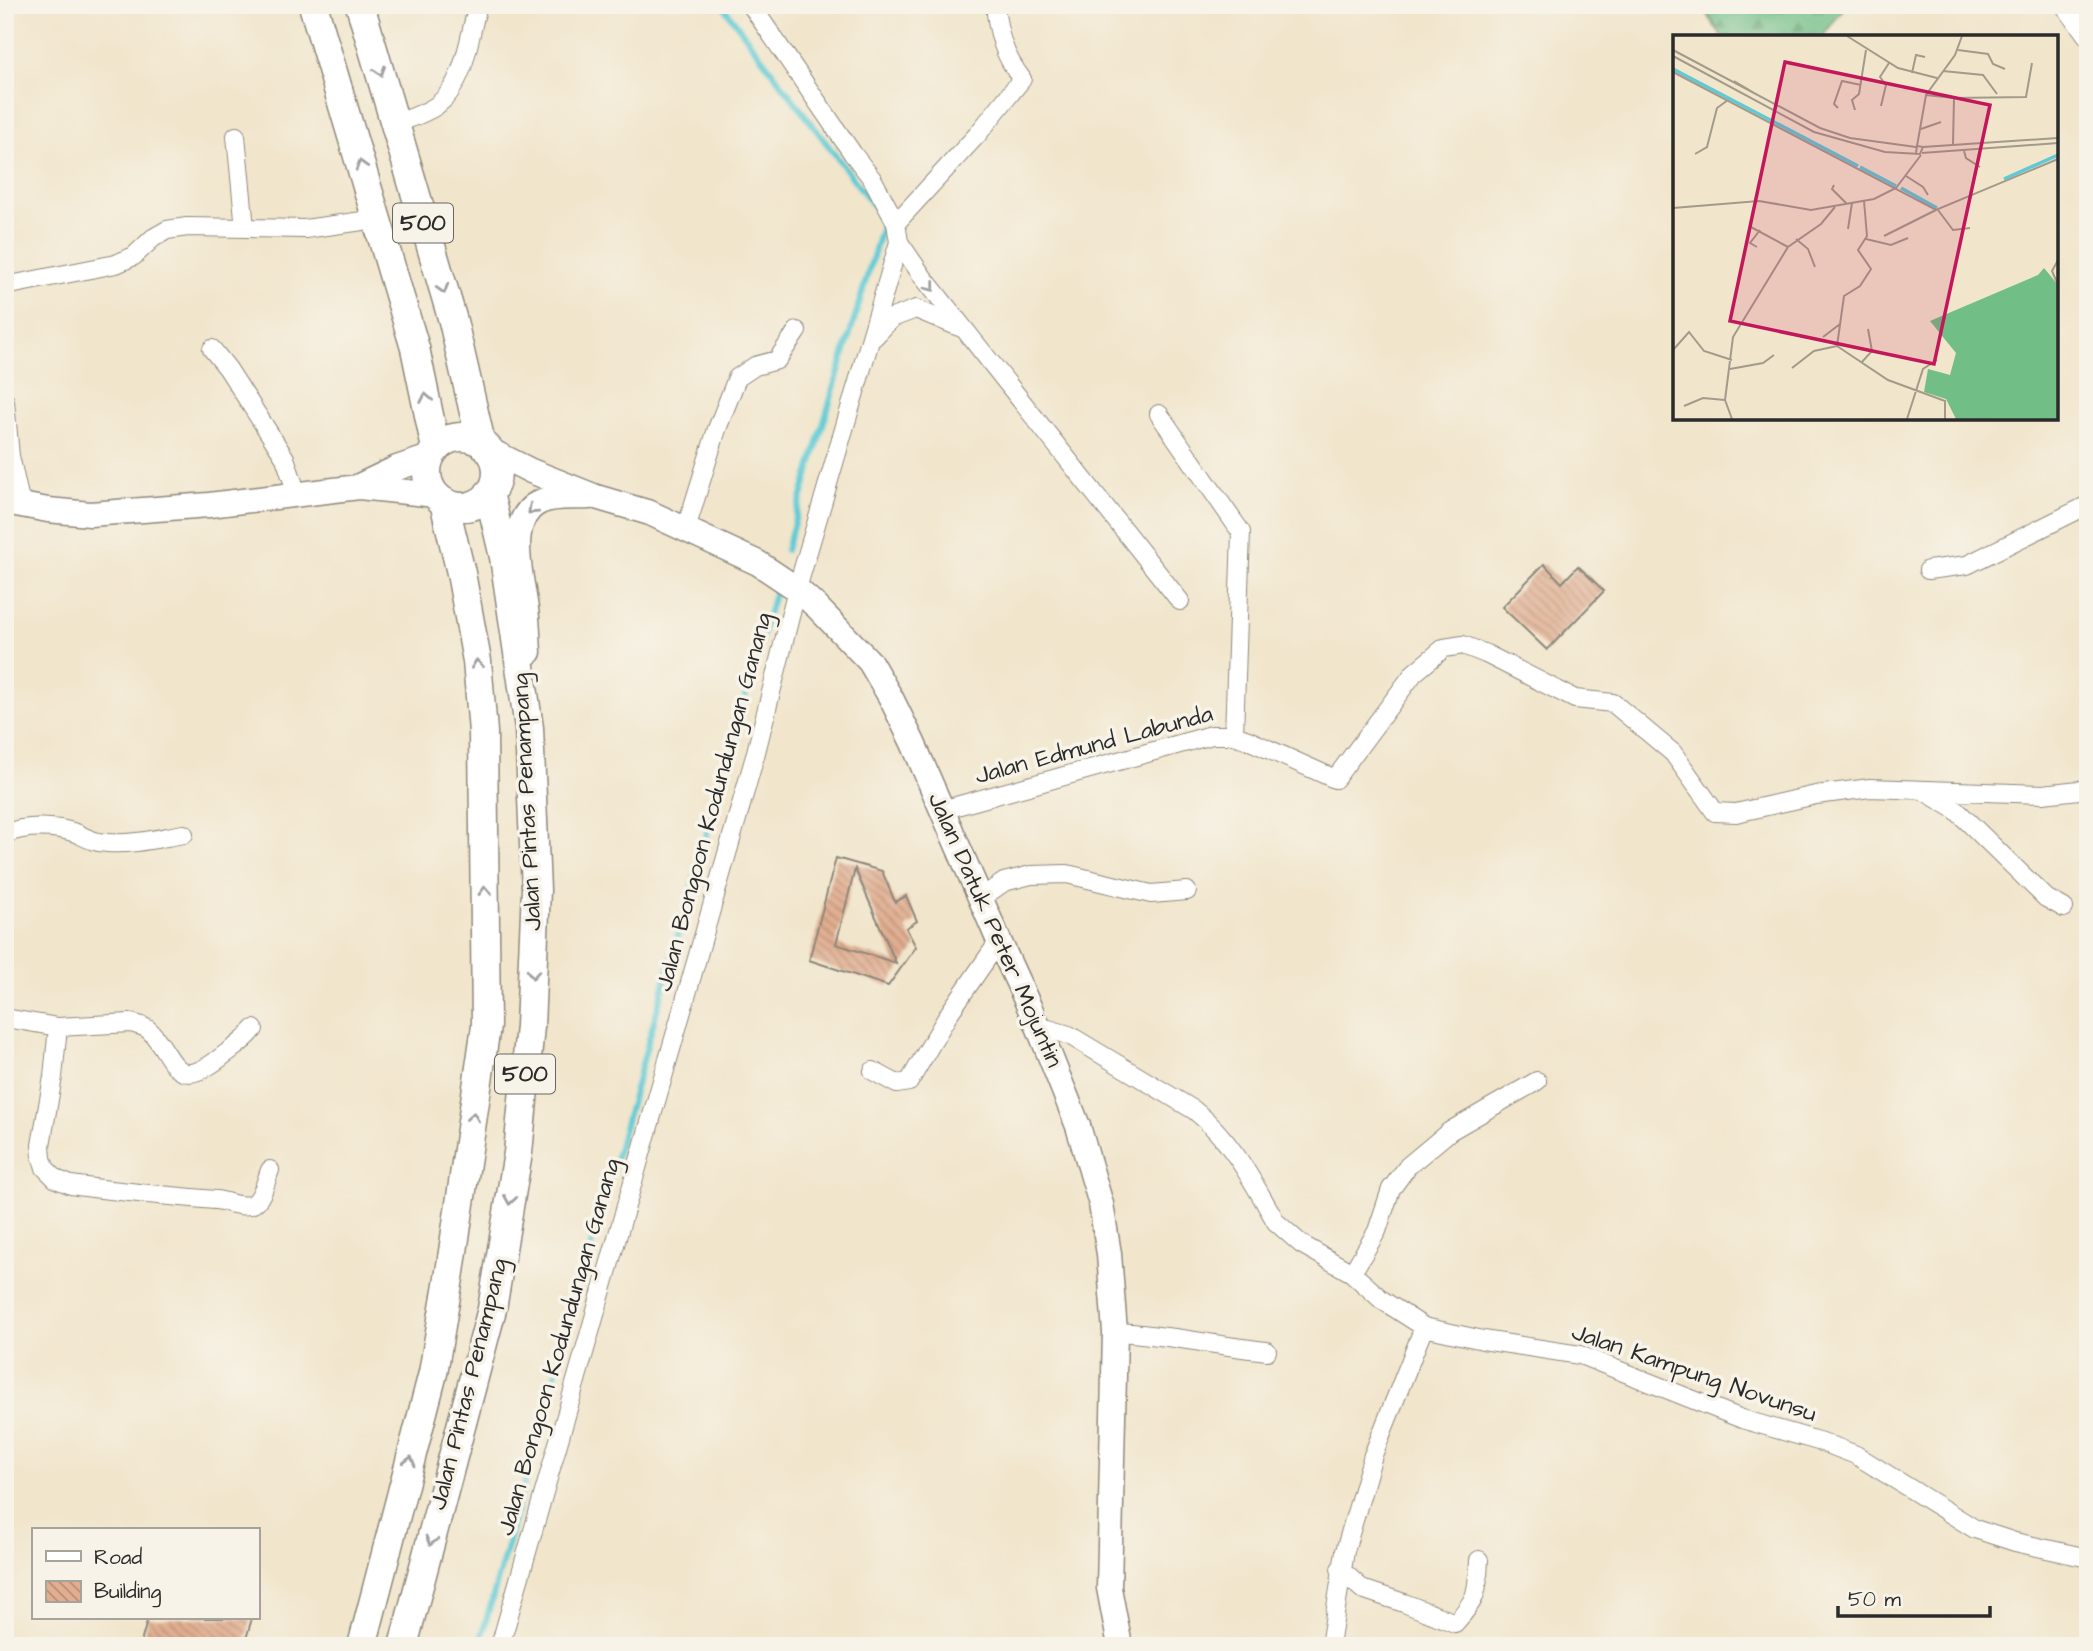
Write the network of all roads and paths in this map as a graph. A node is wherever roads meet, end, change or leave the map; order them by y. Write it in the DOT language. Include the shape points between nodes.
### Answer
graph roads {
  1 [pos="313,5"];
  2 [pos="360,5"];
  3 [pos="478,5"];
  4 [pos="751,5"];
  5 [pos="995,5"];
  6 [pos="2064,5"];
  7 [pos="2088,37"];
  8 [pos="395,124"];
  9 [pos="236,136"];
  10 [pos="377,219"];
  11 [pos="896,223"];
  12 [pos="246,228"];
  13 [pos="900,242"];
  14 [pos="5,287"];
  15 [pos="965,330"];
  16 [pos="797,331"];
  17 [pos="870,342"];
  18 [pos="212,349"];
  19 [pos="5,401"];
  20 [pos="1159,414"];
  21 [pos="485,446"];
  22 [pos="433,453"];
  23 [pos="359,487"];
  24 [pos="489,493"];
  25 [pos="297,494"];
  26 [pos="596,497"];
  27 [pos="440,498"];
  28 [pos="13,503"];
  29 [pos="2088,505"];
  30 [pos="686,529"];
  31 [pos="1928,570"];
  32 [pos="797,589"];
  33 [pos="1180,601"];
  34 [pos="524,694"];
  35 [pos="1234,735"];
  36 [pos="2088,789"];
  37 [pos="1924,790"];
  38 [pos="942,810"];
  39 [pos="5,834"];
  40 [pos="184,834"];
  41 [pos="1186,891"];
  42 [pos="981,898"];
  43 [pos="2064,908"];
  44 [pos="999,941"];
  45 [pos="5,1018"];
  46 [pos="1038,1026"];
  47 [pos="58,1027"];
  48 [pos="254,1029"];
  49 [pos="873,1071"];
  50 [pos="1537,1081"];
  51 [pos="270,1170"];
  52 [pos="1352,1273"];
  53 [pos="1424,1327"];
  54 [pos="1115,1332"];
  55 [pos="1267,1351"];
  56 [pos="2088,1558"];
  57 [pos="1479,1560"];
  58 [pos="1340,1569"];
  59 [pos="362,1646"];
  60 [pos="403,1646"];
  61 [pos="500,1646"];
  62 [pos="1120,1646"];
  63 [pos="1330,1646"];
  10 -- 1 [label="main road, 500, one-way"];
  2 -- 8 [label="main road, 500, one-way"];
  3 -- 8 [label="street" via="458,76 447,96 435,107"];
  4 -- 11 [label="street, Jalan Bongoon Kodundungan Ganang" via="873,180"];
  5 -- 11 [label="street" via="1009,62 1022,79"];
  6 -- 7 [label="street"];
  8 -- 21 [label="main road, 500, one-way"];
  9 -- 12 [label="street"];
  10 -- 12 [label="street" via="305,229"];
  22 -- 10 [label="main road, 500, one-way" via="415,348"];
  11 -- 13 [label="street, Jalan Bongoon Kodundungan Ganang"];
  12 -- 14 [label="street" via="167,230 116,264"];
  13 -- 15 [label="street, one-way"];
  13 -- 17 [label="street, Jalan Bongoon Kodundungan Ganang"];
  15 -- 17 [label="street" via="916,309 892,318"];
  15 -- 33 [label="street"];
  16 -- 30 [label="street" via="777,360 755,366 737,378"];
  17 -- 32 [label="street, Jalan Bongoon Kodundungan Ganang"];
  18 -- 25 [label="street" via="285,458"];
  19 -- 28 [label="street"];
  20 -- 35 [label="street" via="1241,532"];
  21 -- 22 [label="main road" via="462,437 443,442"];
  21 -- 24 [label="main road, 500" via="496,469"];
  21 -- 26 [label="main road, Jalan Datuk Peter Mojuntin" via="531,471"];
  22 -- 23 [label="main road"];
  22 -- 27 [label="main road, 500" via="427,477"];
  23 -- 25 [label="main road"];
  23 -- 27 [label="main road"];
  24 -- 27 [label="main road" via="463,507"];
  24 -- 34 [label="main road, Jalan Pintas Penampang / 500" via="505,556"];
  25 -- 28 [label="main road" via="90,513"];
  26 -- 30 [label="main road, Jalan Datuk Peter Mojuntin"];
  26 -- 34 [label="main road, one-way" via="539,502 522,519 517,548 530,666"];
  59 -- 27 [label="main road, Jalan Pintas Penampang / 500, one-way" via="433,1373 486,1026 483,732 477,661 461,573"];
  29 -- 31 [label="street" via="1967,565"];
  30 -- 32 [label="main road, Jalan Datuk Peter Mojuntin" via="758,563"];
  32 -- 38 [label="main road, Jalan Datuk Peter Mojuntin" via="870,662"];
  32 -- 61 [label="street, Jalan Bongoon Kodundungan Ganang" via="751,769"];
  34 -- 60 [label="main road, Jalan Pintas Penampang / 500, one-way" via="537,890 518,1153 492,1309"];
  35 -- 37 [label="street, Jalan Edmund Labunda" via="1335,779 1414,673 1444,648 1463,645 1575,699 1613,703 1673,753 1716,812 1736,813 1848,790"];
  35 -- 38 [label="street, Jalan Edmund Labunda" via="1189,740"];
  36 -- 37 [label="street, Jalan Edmund Labunda" via="2043,794"];
  37 -- 43 [label="street" via="1956,810 2046,898"];
  38 -- 42 [label="main road, Jalan Datuk Peter Mojuntin"];
  39 -- 40 [label="street" via="59,828 93,841 134,843"];
  41 -- 42 [label="street" via="1150,894 1067,874 1031,875 1004,882"];
  42 -- 44 [label="main road, Jalan Datuk Peter Mojuntin"];
  44 -- 46 [label="main road, Jalan Datuk Peter Mojuntin"];
  44 -- 49 [label="street" via="909,1082 897,1084"];
  45 -- 47 [label="street"];
  46 -- 52 [label="street, Jalan Kampung Novunsu" via="1069,1035 1212,1124 1286,1233"];
  46 -- 54 [label="main road, Jalan Datuk Peter Mojuntin" via="1078,1126 1101,1205 1110,1254"];
  47 -- 48 [label="street" via="141,1025 149,1029 173,1067 186,1072 212,1064 243,1043"];
  47 -- 51 [label="street" via="41,1145 46,1168 56,1179 71,1185 246,1206 260,1197"];
  50 -- 52 [label="street" via="1450,1131 1408,1166 1391,1189 1377,1231"];
  52 -- 53 [label="street, Jalan Kampung Novunsu" via="1382,1300"];
  53 -- 56 [label="street, Jalan Kampung Novunsu" via="1580,1355 1742,1419 1856,1455 1975,1529"];
  53 -- 58 [label="street" via="1373,1455"];
  54 -- 55 [label="street"];
  54 -- 62 [label="main road, Jalan Datuk Peter Mojuntin" via="1109,1588"];
  57 -- 58 [label="street" via="1472,1604 1455,1623 1362,1590"];
  58 -- 63 [label="street"];
}
